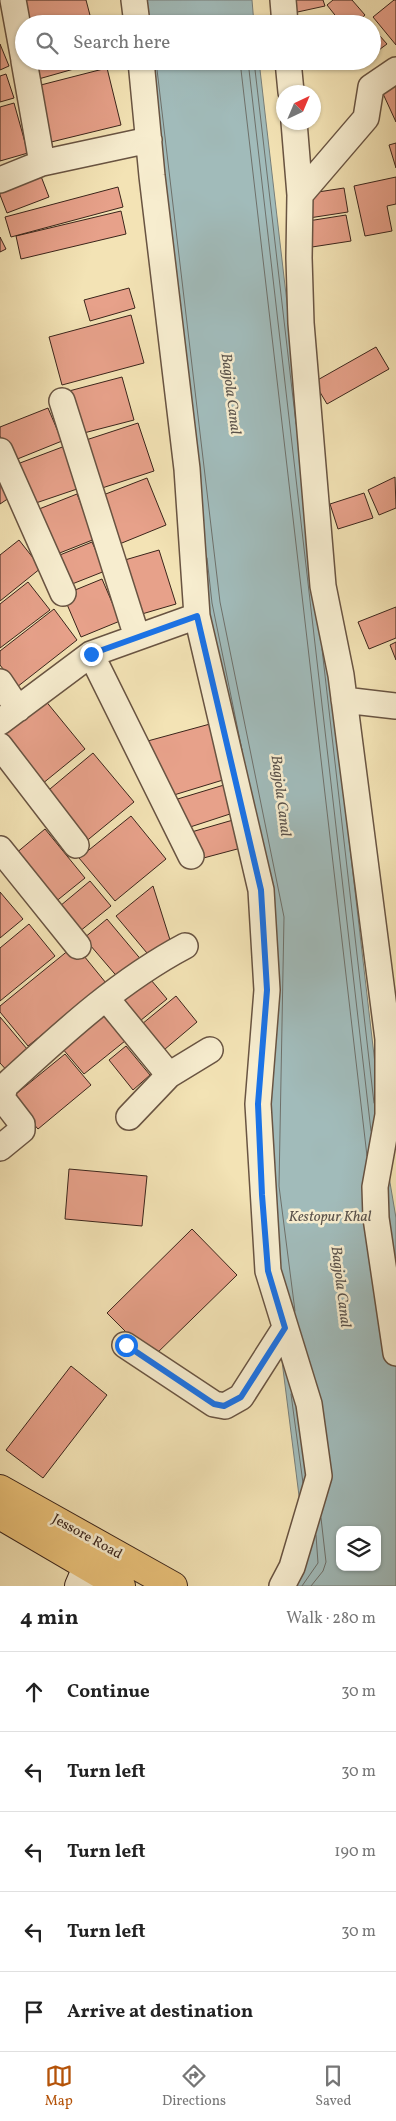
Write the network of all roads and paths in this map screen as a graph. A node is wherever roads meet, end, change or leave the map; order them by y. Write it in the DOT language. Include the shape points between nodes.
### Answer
graph roads {
  1 [pos="13,0"];
  2 [pos="134,0"];
  3 [pos="283,0"];
  4 [pos="16,15"];
  5 [pos="136,15"];
  6 [pos="284,15"];
  7 [pos="26,70"];
  8 [pos="142,70"];
  9 [pos="289,70"];
  10 [pos="396,70"];
  11 [pos="290,85"];
  12 [pos="295,130"];
  13 [pos="149,140"];
  14 [pos="42,163"];
  15 [pos="0,180"];
  16 [pos="300,195"];
  17 [pos="62,401"];
  18 [pos="0,451"];
  19 [pos="63,593"];
  20 [pos="197,616"];
  21 [pos="137,637"];
  22 [pos="91,654"];
  23 [pos="0,682"];
  24 [pos="344,700"];
  25 [pos="396,706"];
  26 [pos="9,716"];
  27 [pos="0,746"];
  28 [pos="76,845"];
  29 [pos="0,849"];
  30 [pos="191,856"];
  31 [pos="78,946"];
  32 [pos="185,946"];
  33 [pos="106,998"];
  34 [pos="210,1050"];
  35 [pos="169,1075"];
  36 [pos="129,1117"];
  37 [pos="0,1148"];
  38 [pos="285,1328"];
  39 [pos="126,1345"];
  40 [pos="396,1353"];
  41 [pos="0,1489"];
  42 [pos="0,1515"];
  43 [pos="87,1564"];
  44 [pos="171,1585"];
  45 [pos="121,1586"];
  46 [pos="282,1586"];
  1 -- 4 [label="street"];
  2 -- 5 [label="street"];
  3 -- 6 [label="street"];
  7 -- 14 [label="street"];
  8 -- 13 [label="street"];
  9 -- 11 [label="street"];
  10 -- 16 [label="street" via="371,87 366,118"];
  12 -- 16 [label="street"];
  13 -- 14 [label="street"];
  13 -- 20 [label="street" via="186,469"];
  14 -- 15 [label="street"];
  16 -- 24 [label="street" via="301,323 314,487 323,586"];
  17 -- 21 [label="street"];
  18 -- 19 [label="street"];
  20 -- 21 [label="street"];
  20 -- 38 [label="street" via="261,890 267,990 258,1104 262,1195 268,1271"];
  21 -- 22 [label="street"];
  22 -- 26 [label="street"];
  22 -- 30 [label="street"];
  23 -- 26 [label="street"];
  24 -- 25 [label="street"];
  24 -- 40 [label="street" via="388,1040 388,1115 376,1202"];
  27 -- 28 [label="street"];
  29 -- 31 [label="street"];
  32 -- 33 [label="street" via="154,962"];
  33 -- 35 [label="street"];
  33 -- 37 [label="street" via="4,1086 2,1098 22,1124 22,1130"];
  34 -- 35 [label="street"];
  35 -- 36 [label="street"];
  38 -- 39 [label="street" via="241,1397 224,1406 214,1404"];
  38 -- 46 [label="street" via="309,1404 318,1476 292,1567"];
  41 -- 43 [label="main road, Jessore Road"];
  42 -- 43 [label="main road"];
  43 -- 44 [label="main road, Jessore Road"];
  43 -- 45 [label="main road"];
}
